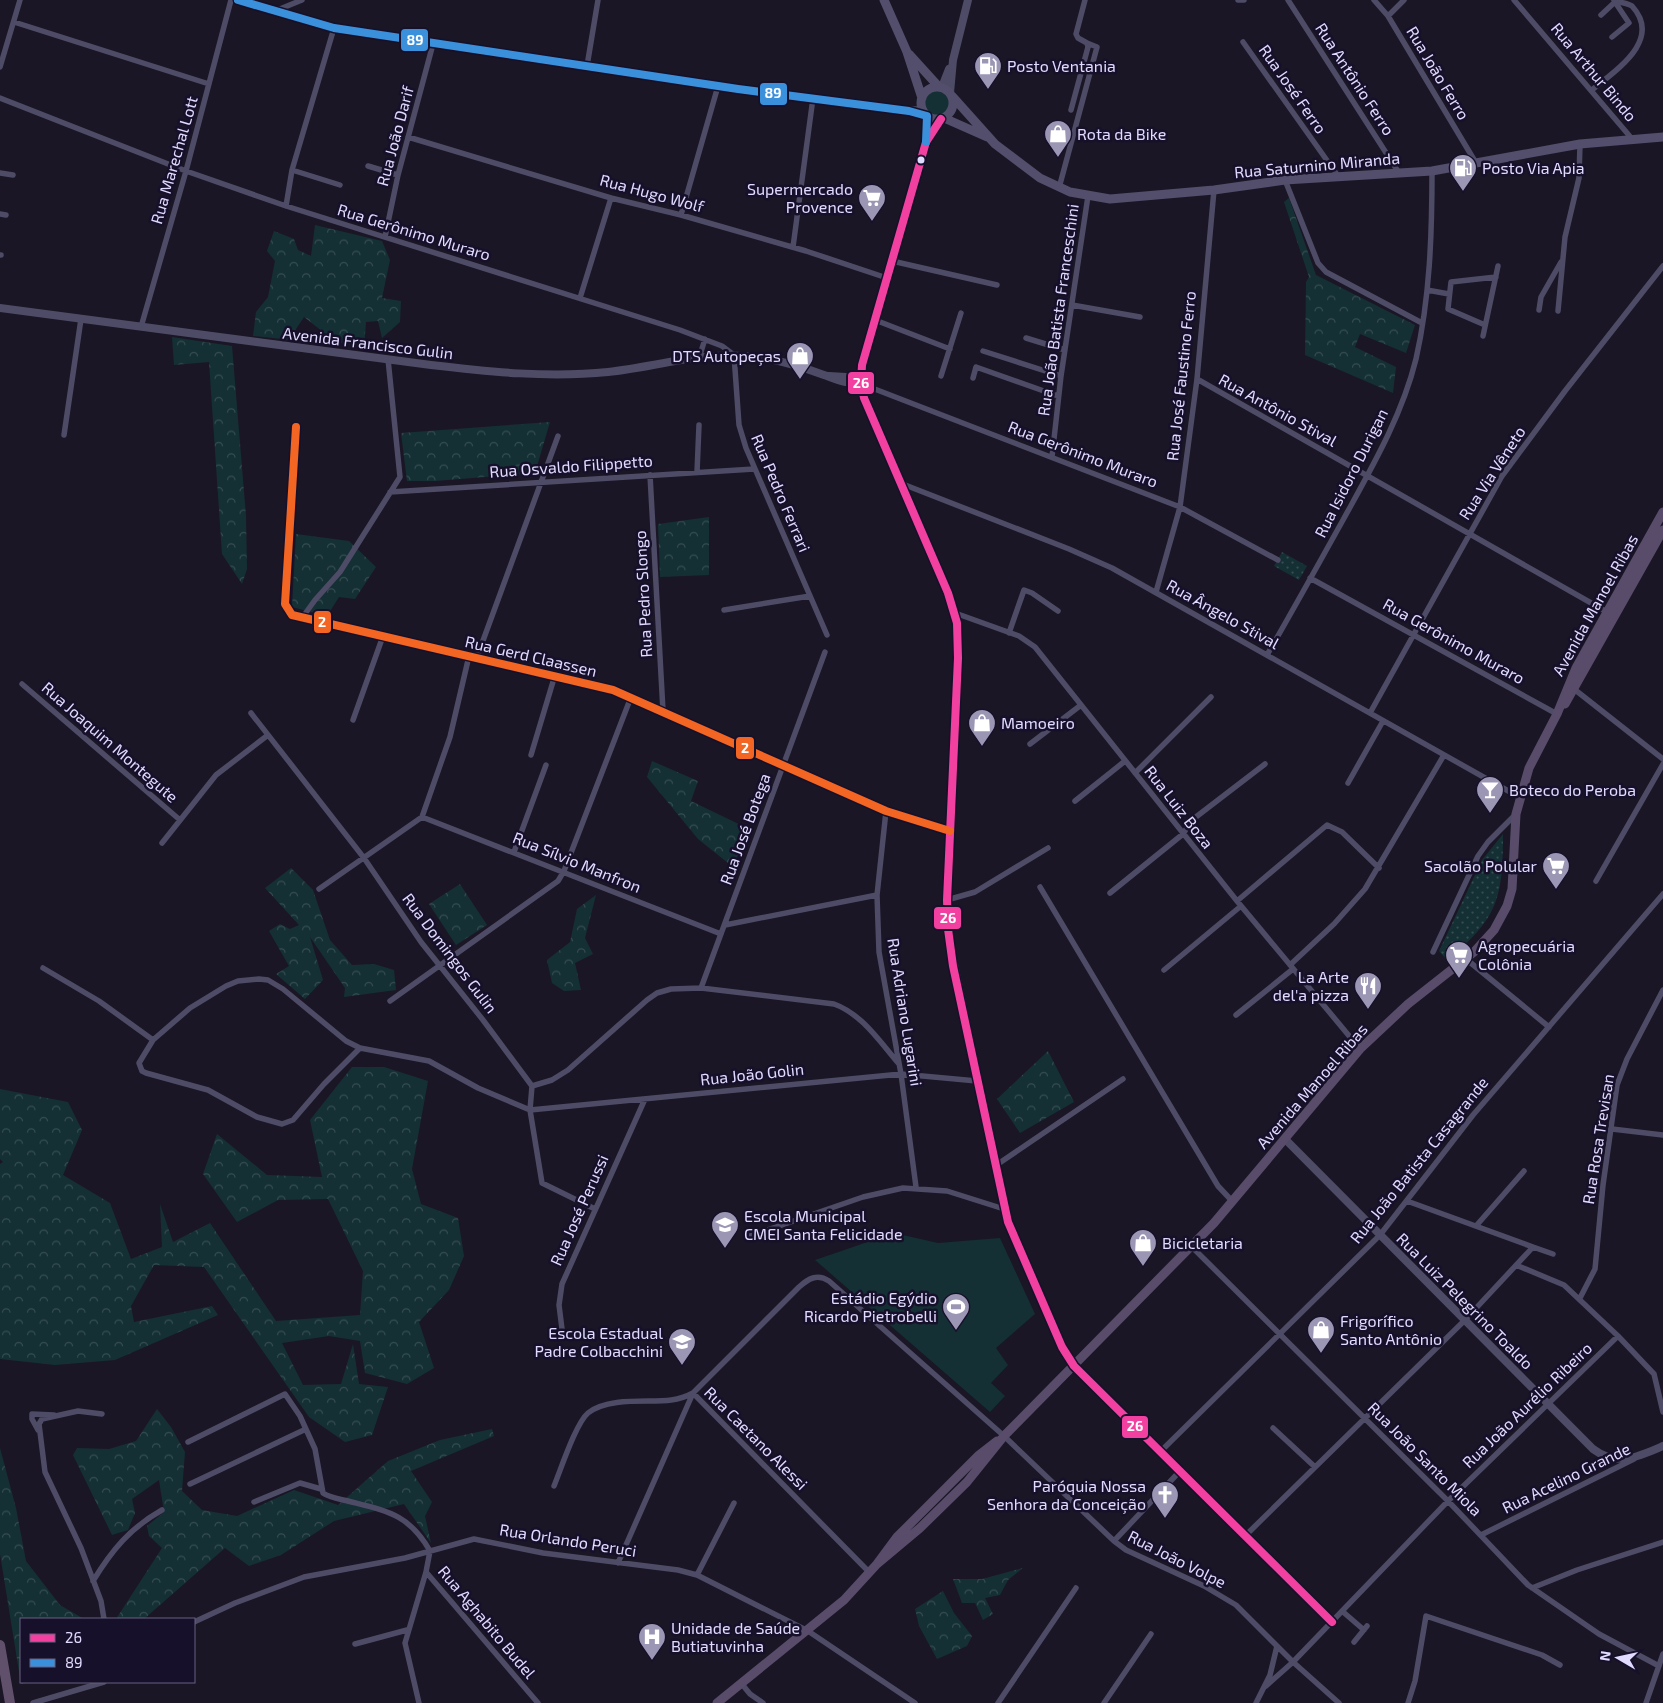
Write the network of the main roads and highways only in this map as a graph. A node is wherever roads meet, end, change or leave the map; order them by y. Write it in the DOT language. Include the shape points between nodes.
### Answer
graph roads {
  1 [pos="882,1"];
  2 [pos="907,52"];
  3 [pos="940,87"];
  4 [pos="951,94"];
  5 [pos="922,98"];
  6 [pos="942,119"];
  7 [pos="1663,137"];
  8 [pos="990,138"];
  9 [pos="1663,512"];
  10 [pos="1663,530"];
  11 [pos="1557,714"];
  12 [pos="1004,1436"];
  13 [pos="938,1496"];
  14 [pos="920,1528"];
  15 [pos="878,1564"];
  16 [pos="0,1645"];
  17 [pos="10,1703"];
  18 [pos="717,1703"];
  1 -- 2 [label="main road"];
  2 -- 3 [label="main road"];
  2 -- 5 [label="main road"];
  3 -- 4 [label="main road"];
  3 -- 5 [label="main road" via="928,89"];
  4 -- 6 [label="main road" via="954,106"];
  4 -- 8 [label="main road, Rua Saturnino Miranda"];
  5 -- 6 [label="main road" via="924,112"];
  6 -- 8 [label="main road, Rua Saturnino Miranda"];
  7 -- 8 [label="main road, Rua Saturnino Miranda" via="1580,144 1432,171 1285,180 1110,199 1060,188 1040,178"];
  9 -- 11 [label="main road, Avenida Manoel Ribas" via="1572,675"];
  10 -- 11 [label="main road, Avenida Manoel Ribas"];
  11 -- 12 [label="main road, Avenida Manoel Ribas" via="1529,768 1519,797 1514,879 1510,898 1494,930 1466,959 1408,1004 1360,1050 1233,1202"];
  12 -- 13 [label="main road, Avenida Manoel Ribas" via="979,1455"];
  12 -- 14 [label="main road, Avenida Manoel Ribas" via="976,1473"];
  13 -- 14 [label="main road" via="920,1520"];
  13 -- 15 [label="main road, Avenida Manoel Ribas" via="897,1537"];
  14 -- 15 [label="main road, Avenida Manoel Ribas"];
  15 -- 18 [label="main road, Avenida Manoel Ribas" via="844,1600"];
  16 -- 17 [label="highway"];
}
